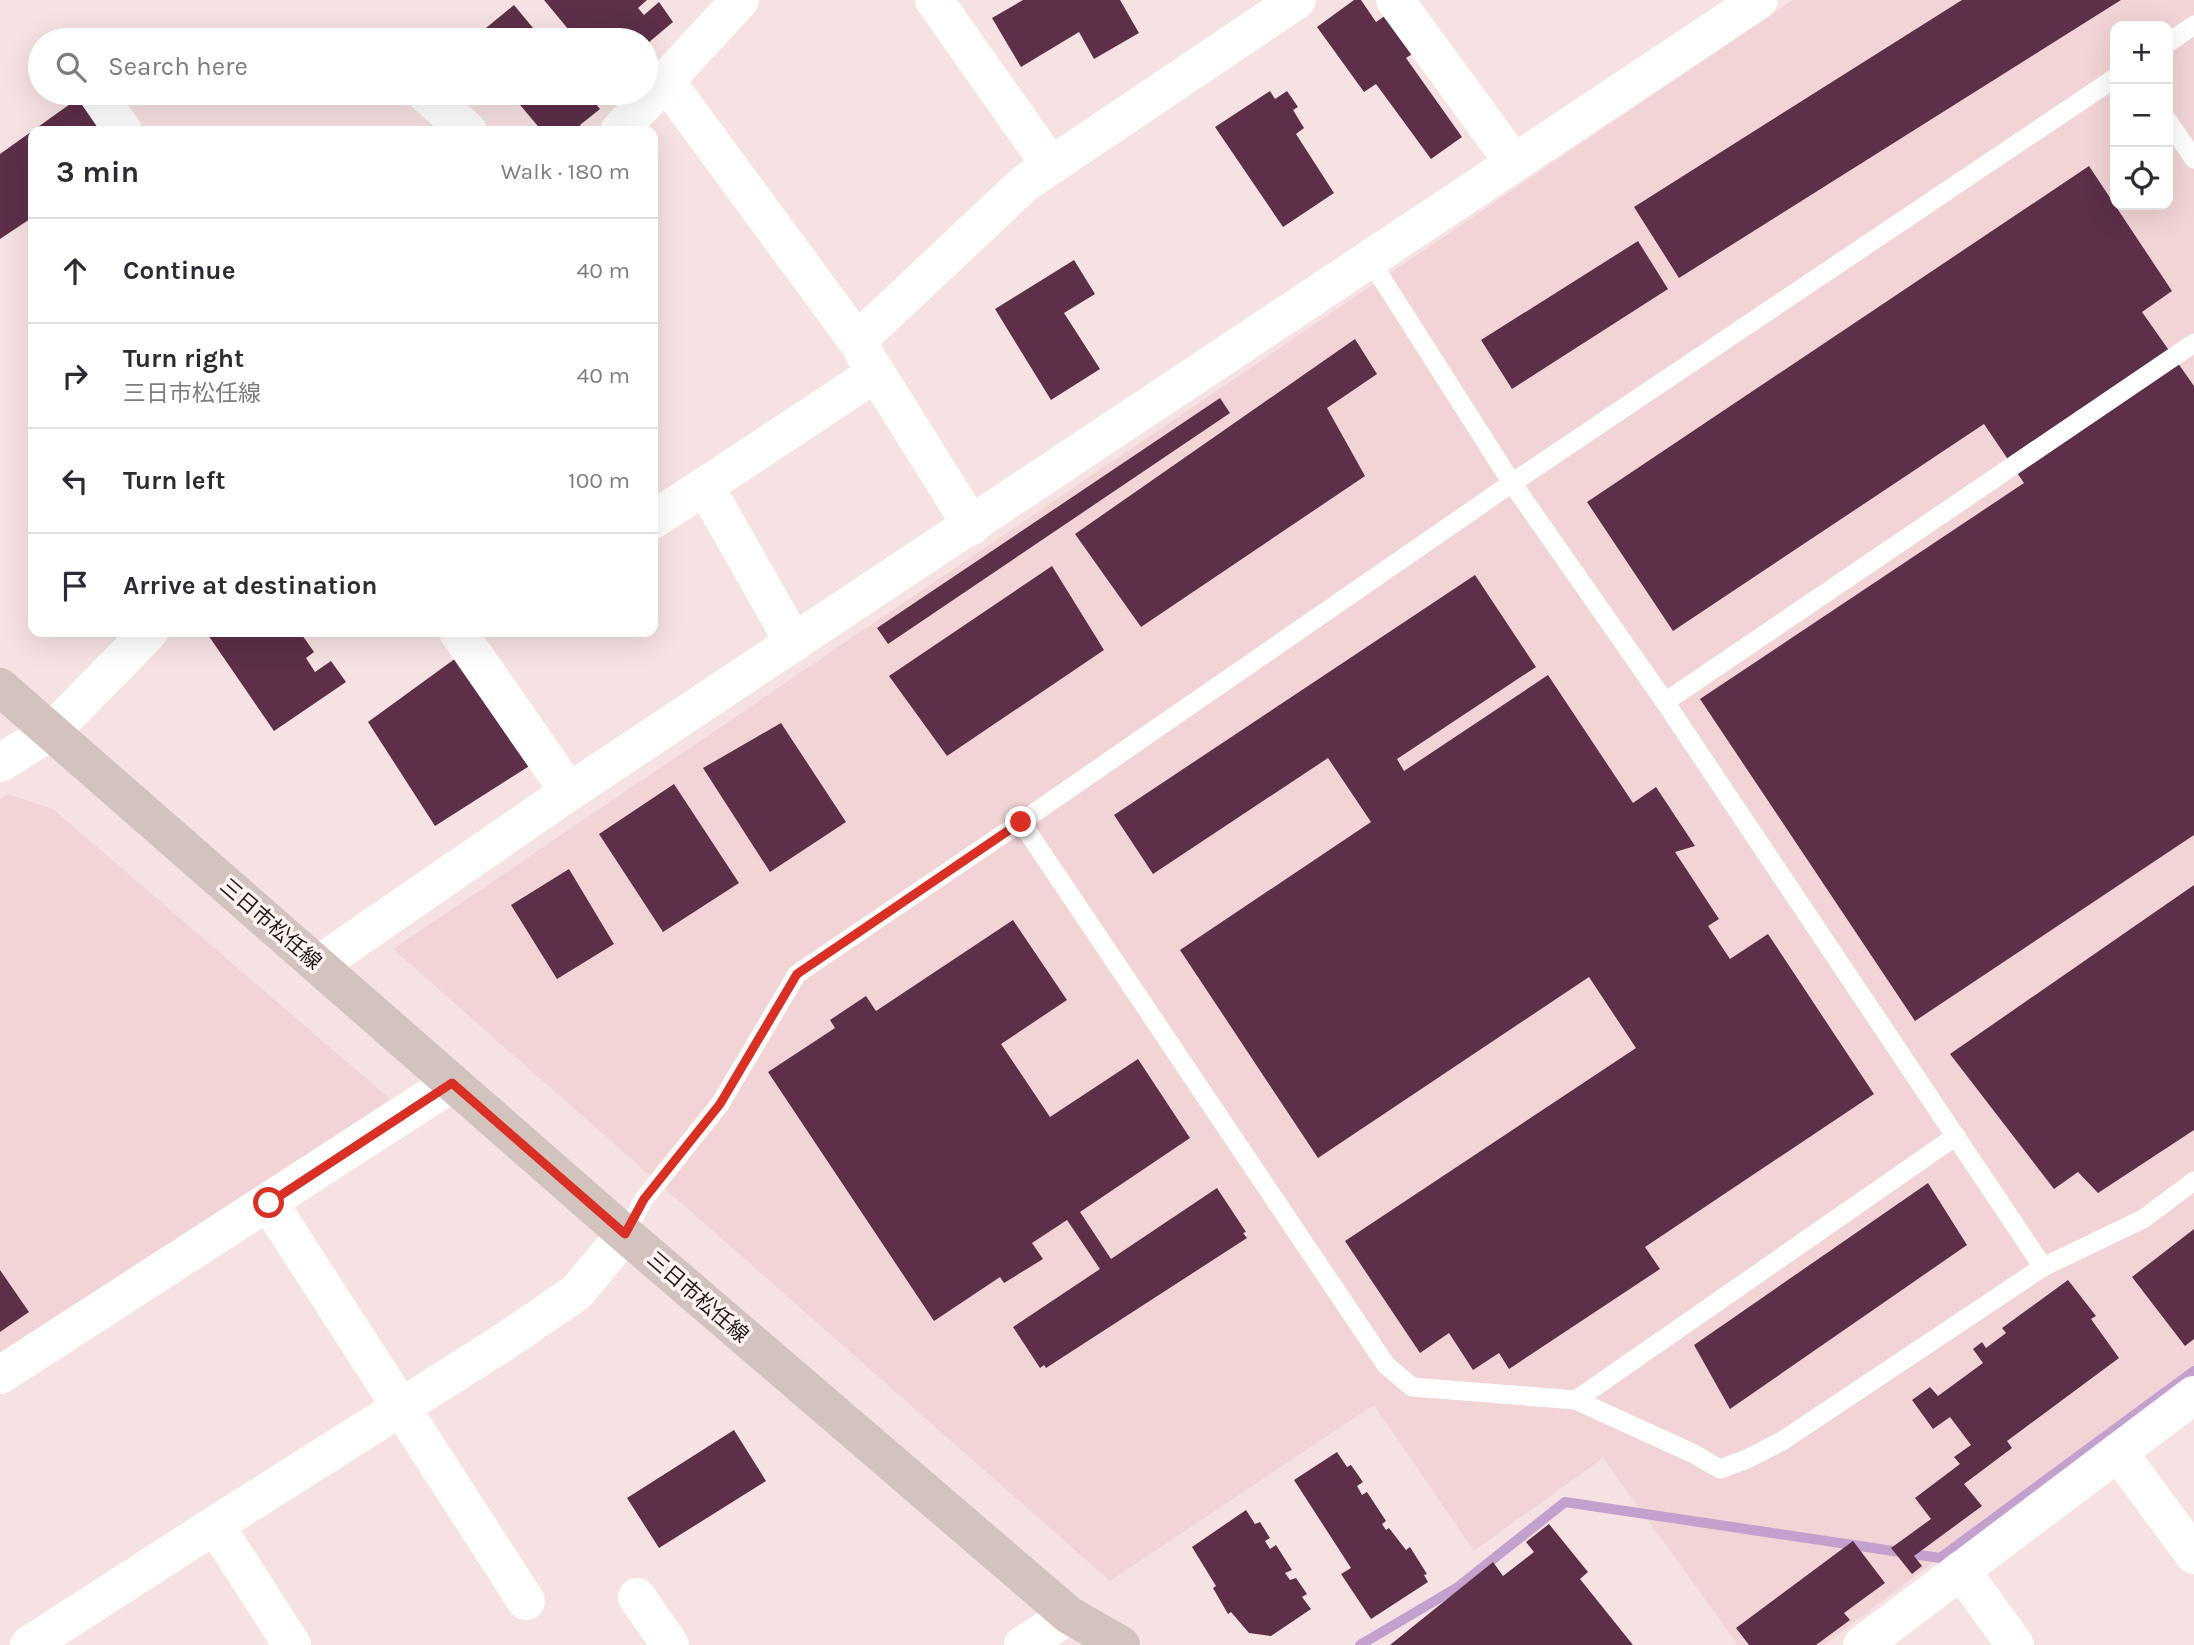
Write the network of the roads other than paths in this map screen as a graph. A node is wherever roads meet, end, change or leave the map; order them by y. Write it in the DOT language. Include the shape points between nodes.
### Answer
graph roads {
  1 [pos="740,0"];
  2 [pos="934,0"];
  3 [pos="1297,0"];
  4 [pos="1395,0"];
  5 [pos="1759,0"];
  6 [pos="2194,25"];
  7 [pos="2173,40"];
  8 [pos="666,80"];
  9 [pos="2110,81"];
  10 [pos="658,89"];
  11 [pos="105,105"];
  12 [pos="439,105"];
  13 [pos="643,105"];
  14 [pos="120,126"];
  15 [pos="462,126"];
  16 [pos="624,126"];
  17 [pos="2173,128"];
  18 [pos="2194,159"];
  19 [pos="1514,163"];
  20 [pos="1051,166"];
  21 [pos="1370,260"];
  22 [pos="2194,343"];
  23 [pos="866,357"];
  24 [pos="1512,483"];
  25 [pos="705,486"];
  26 [pos="658,517"];
  27 [pos="972,526"];
  28 [pos="144,637"];
  29 [pos="468,637"];
  30 [pos="793,643"];
  31 [pos="0,687"];
  32 [pos="1665,702"];
  33 [pos="52,731"];
  34 [pos="0,763"];
  35 [pos="569,792"];
  36 [pos="1021,822"];
  37 [pos="318,965"];
  38 [pos="452,1083"];
  39 [pos="1956,1136"];
  40 [pos="2194,1181"];
  41 [pos="269,1203"];
  42 [pos="625,1234"];
  43 [pos="2043,1267"];
  44 [pos="0,1375"];
  45 [pos="2194,1395"];
  46 [pos="1576,1400"];
  47 [pos="401,1408"];
  48 [pos="2118,1452"];
  49 [pos="215,1525"];
  50 [pos="2194,1555"];
  51 [pos="1961,1570"];
  52 [pos="637,1597"];
  53 [pos="526,1601"];
  54 [pos="1069,1615"];
  55 [pos="38,1643"];
  56 [pos="292,1645"];
  57 [pos="670,1645"];
  58 [pos="1023,1645"];
  59 [pos="1121,1645"];
  60 [pos="1862,1645"];
  61 [pos="2015,1645"];
  1 -- 8 [label="street"];
  2 -- 20 [label="street"];
  3 -- 20 [label="street"];
  4 -- 19 [label="street"];
  5 -- 19 [label="street"];
  6 -- 7 [label="lane"];
  8 -- 10 [label="street"];
  8 -- 23 [label="street"];
  9 -- 24 [label="lane"];
  11 -- 14 [label="street"];
  12 -- 15 [label="street"];
  13 -- 16 [label="street"];
  17 -- 18 [label="lane"];
  19 -- 21 [label="street"];
  20 -- 23 [label="street" via="1025,183"];
  21 -- 24 [label="lane"];
  21 -- 27 [label="street"];
  22 -- 32 [label="lane"];
  23 -- 25 [label="street"];
  23 -- 27 [label="street"];
  24 -- 32 [label="lane"];
  24 -- 36 [label="lane"];
  25 -- 26 [label="street"];
  25 -- 30 [label="street"];
  27 -- 30 [label="street"];
  28 -- 33 [label="street"];
  29 -- 35 [label="street"];
  30 -- 35 [label="street"];
  31 -- 33 [label="main road, 三日市松任線"];
  32 -- 39 [label="lane"];
  33 -- 34 [label="street"];
  33 -- 37 [label="main road, 三日市松任線"];
  35 -- 37 [label="street"];
  36 -- 42 [label="lane" via="797,974 720,1104 644,1199"];
  36 -- 46 [label="lane" via="1386,1365 1412,1387"];
  37 -- 38 [label="main road, 三日市松任線"];
  38 -- 41 [label="street"];
  38 -- 42 [label="main road, 三日市松任線"];
  39 -- 43 [label="lane"];
  39 -- 46 [label="lane"];
  40 -- 43 [label="lane" via="2143,1219"];
  41 -- 44 [label="street"];
  41 -- 47 [label="street"];
  42 -- 47 [label="street" via="578,1292"];
  42 -- 54 [label="main road, 三日市松任線"];
  43 -- 46 [label="lane" via="1782,1441 1720,1469"];
  45 -- 48 [label="street"];
  47 -- 49 [label="street"];
  47 -- 53 [label="street"];
  48 -- 50 [label="street"];
  48 -- 51 [label="street"];
  49 -- 55 [label="street"];
  49 -- 56 [label="street"];
  51 -- 60 [label="street"];
  51 -- 61 [label="street"];
  52 -- 57 [label="street"];
  54 -- 58 [label="street"];
  54 -- 59 [label="main road, 三日市松任線"];
}
